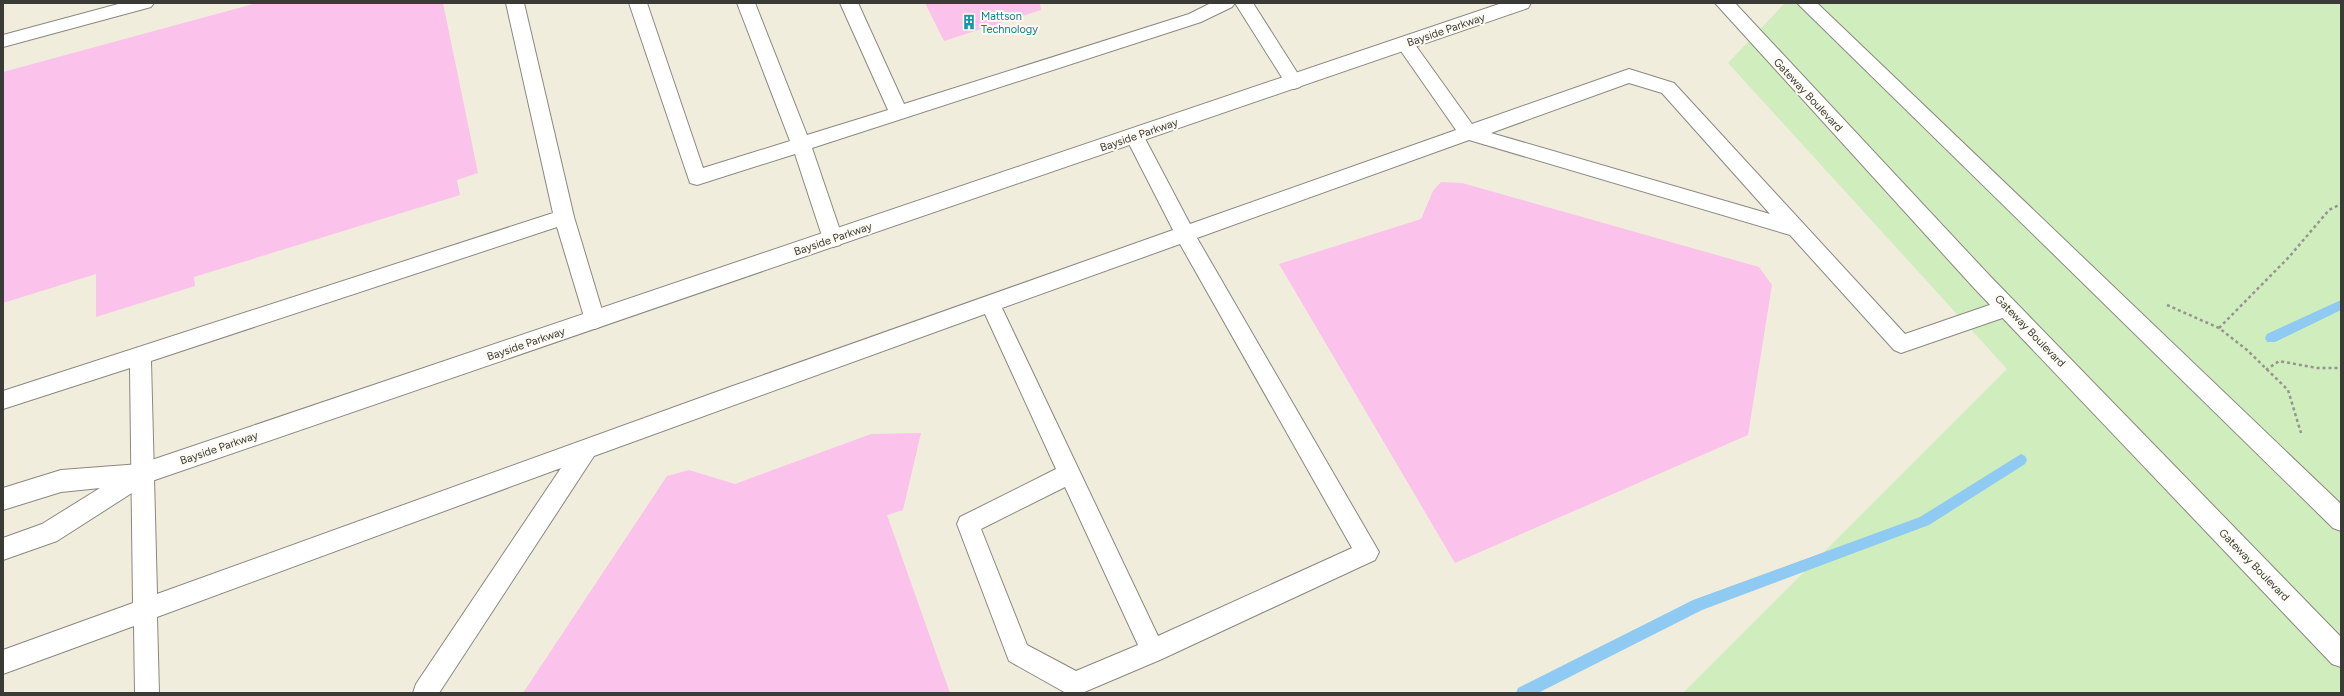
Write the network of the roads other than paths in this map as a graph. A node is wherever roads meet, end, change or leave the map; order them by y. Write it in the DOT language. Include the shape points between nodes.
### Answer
graph roads {
  1 [pos="145,3"];
  2 [pos="515,3"];
  3 [pos="638,3"];
  4 [pos="746,3"];
  5 [pos="849,3"];
  6 [pos="1226,3"];
  7 [pos="1244,3"];
  8 [pos="1522,3"];
  9 [pos="1724,3"];
  10 [pos="1806,3"];
  11 [pos="3,41"];
  12 [pos="1404,44"];
  13 [pos="1294,82"];
  14 [pos="899,113"];
  15 [pos="1468,133"];
  16 [pos="1134,136"];
  17 [pos="801,145"];
  18 [pos="564,216"];
  19 [pos="1796,229"];
  20 [pos="1185,234"];
  21 [pos="833,239"];
  22 [pos="990,304"];
  23 [pos="2007,308"];
  24 [pos="595,320"];
  25 [pos="140,355"];
  26 [pos="3,400"];
  27 [pos="586,449"];
  28 [pos="1070,473"];
  29 [pos="142,474"];
  30 [pos="3,499"];
  31 [pos="2341,520"];
  32 [pos="3,549"];
  33 [pos="144,610"];
  34 [pos="1154,650"];
  35 [pos="2341,655"];
  36 [pos="3,662"];
  37 [pos="147,693"];
  38 [pos="425,693"];
  1 -- 11 [label="lane"];
  2 -- 18 [label="lane"];
  3 -- 17 [label="lane" via="697,178"];
  4 -- 17 [label="lane"];
  5 -- 14 [label="lane"];
  6 -- 14 [label="lane" via="1195,18"];
  7 -- 13 [label="lane"];
  8 -- 12 [label="street, Bayside Parkway"];
  9 -- 23 [label="street, Gateway Boulevard"];
  10 -- 31 [label="street"];
  12 -- 13 [label="street, Bayside Parkway"];
  12 -- 15 [label="lane"];
  13 -- 16 [label="street, Bayside Parkway"];
  14 -- 17 [label="lane"];
  15 -- 19 [label="lane"];
  15 -- 19 [label="lane" via="1629,76 1668,88"];
  15 -- 20 [label="lane"];
  16 -- 20 [label="lane"];
  16 -- 21 [label="street, Bayside Parkway"];
  17 -- 21 [label="lane"];
  18 -- 24 [label="lane"];
  18 -- 25 [label="lane"];
  19 -- 23 [label="lane" via="1901,344"];
  20 -- 22 [label="lane"];
  20 -- 34 [label="lane" via="1367,552"];
  21 -- 24 [label="street, Bayside Parkway"];
  22 -- 27 [label="lane"];
  22 -- 28 [label="lane"];
  23 -- 35 [label="street, Gateway Boulevard"];
  24 -- 29 [label="street, Bayside Parkway"];
  25 -- 26 [label="lane"];
  25 -- 29 [label="lane"];
  27 -- 33 [label="lane"];
  27 -- 38 [label="lane"];
  28 -- 34 [label="lane"];
  28 -- 34 [label="lane" via="968,524 1018,653 1075,684"];
  29 -- 30 [label="street, Bayside Parkway" via="61,481"];
  29 -- 32 [label="street, Bayside Parkway" via="49,533"];
  29 -- 33 [label="lane"];
  33 -- 36 [label="lane"];
  33 -- 37 [label="lane"];
}
